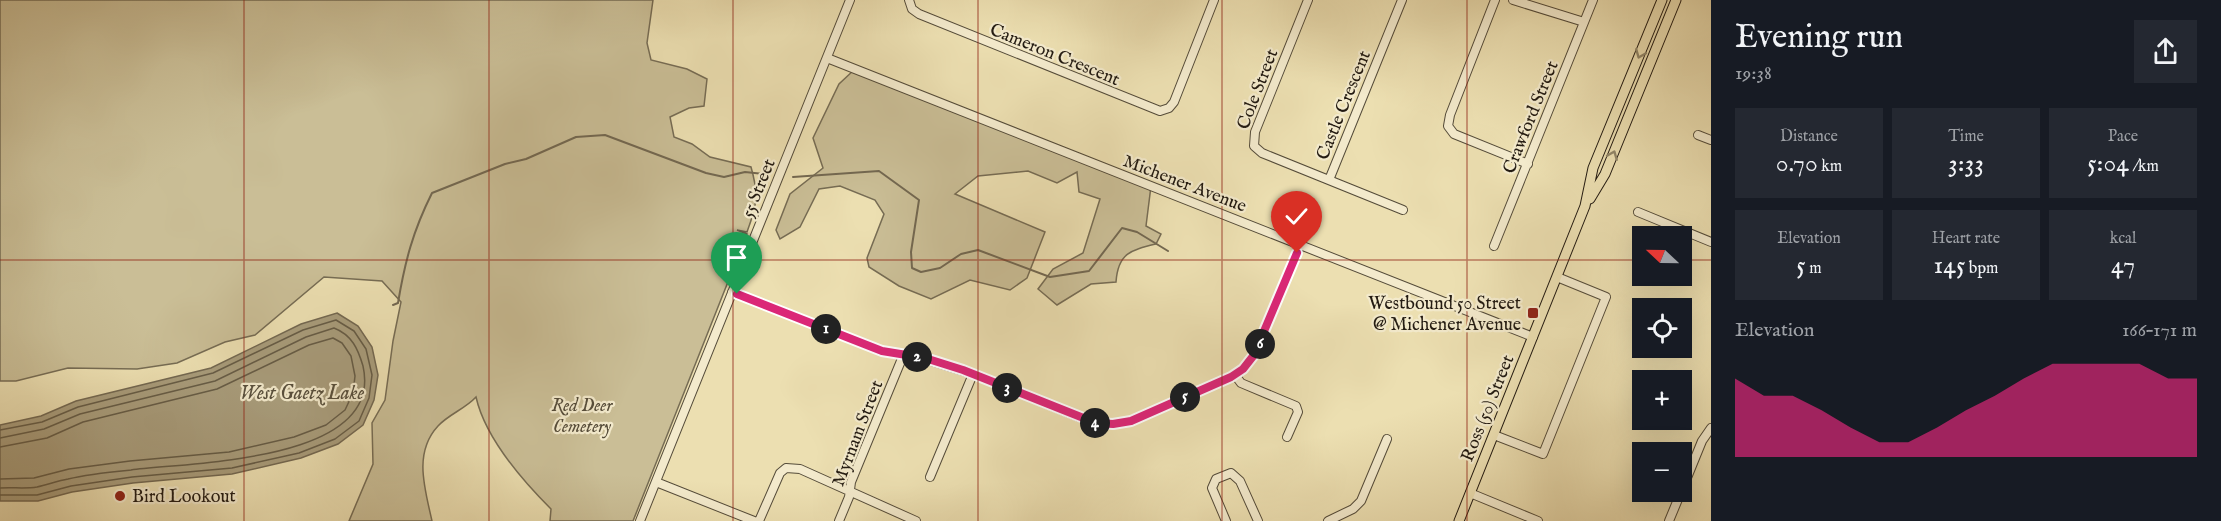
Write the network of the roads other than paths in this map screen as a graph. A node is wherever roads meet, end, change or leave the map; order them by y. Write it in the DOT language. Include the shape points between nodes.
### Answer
graph roads {
  1 [pos="850,0"];
  2 [pos="909,0"];
  3 [pos="1214,0"];
  4 [pos="1308,0"];
  5 [pos="1402,0"];
  6 [pos="1496,0"];
  7 [pos="1513,0"];
  8 [pos="1593,0"];
  9 [pos="1662,0"];
  10 [pos="1676,0"];
  11 [pos="1584,22"];
  12 [pos="827,58"];
  13 [pos="1698,135"];
  14 [pos="1711,140"];
  15 [pos="1528,164"];
  16 [pos="1329,180"];
  17 [pos="1586,206"];
  18 [pos="1403,210"];
  19 [pos="1638,212"];
  20 [pos="1711,242"];
  21 [pos="1300,245"];
  22 [pos="1494,246"];
  23 [pos="1557,277"];
  24 [pos="732,292"];
  25 [pos="1533,337"];
  26 [pos="903,356"];
  27 [pos="973,374"];
  28 [pos="1235,375"];
  29 [pos="1711,429"];
  30 [pos="1494,435"];
  31 [pos="1287,437"];
  32 [pos="1388,439"];
  33 [pos="1692,465"];
  34 [pos="930,477"];
  35 [pos="656,482"];
  36 [pos="849,491"];
  37 [pos="1470,494"];
  38 [pos="1677,502"];
  39 [pos="895,512"];
  40 [pos="640,521"];
  41 [pos="754,521"];
  42 [pos="759,521"];
  43 [pos="839,521"];
  44 [pos="891,521"];
  45 [pos="916,521"];
  46 [pos="1226,521"];
  47 [pos="1258,521"];
  48 [pos="1328,521"];
  49 [pos="1459,521"];
  50 [pos="1538,521"];
  51 [pos="1669,521"];
  1 -- 12 [label="street, 55 Street"];
  2 -- 3 [label="street, Cameron Crescent" via="918,14 1156,110 1165,110 1174,102"];
  4 -- 16 [label="street, Cole Street" via="1253,143 1262,153"];
  5 -- 16 [label="street, Castle Crescent"];
  6 -- 15 [label="street" via="1448,126 1454,134"];
  7 -- 11 [label="street"];
  8 -- 11 [label="street, Crawford Street"];
  9 -- 17 [label="main road, Ross (50) Street, one-way" via="1593,168"];
  17 -- 10 [label="main road, Ross (50) Street, one-way" via="1605,174"];
  11 -- 15 [label="street, Crawford Street"];
  12 -- 21 [label="street, Michener Avenue"];
  12 -- 24 [label="street, 55 Street"];
  13 -- 14 [label="street"];
  15 -- 22 [label="street, Crawford Street"];
  16 -- 18 [label="street, Castle Crescent"];
  17 -- 23 [label="main road, Ross (50) Street"];
  19 -- 20 [label="street"];
  21 -- 25 [label="street, Michener Avenue"];
  21 -- 28 [label="street" via="1256,351"];
  23 -- 25 [label="main road, Ross (50) Street"];
  23 -- 30 [label="street" via="1606,297 1543,454"];
  24 -- 26 [label="street" via="877,350"];
  24 -- 35 [label="street, 55 Street"];
  25 -- 30 [label="main road, Ross (50) Street"];
  26 -- 27 [label="street" via="931,360"];
  26 -- 36 [label="street, Myrnam Street"];
  27 -- 28 [label="street" via="1088,421 1106,424 1137,419"];
  27 -- 34 [label="street"];
  28 -- 31 [label="street" via="1241,383 1296,406 1298,412"];
  29 -- 33 [label="street"];
  30 -- 37 [label="main road, Ross (50) Street"];
  32 -- 48 [label="street" via="1361,501"];
  35 -- 40 [label="street, 55 Street"];
  35 -- 41 [label="street"];
  36 -- 39 [label="street"];
  36 -- 42 [label="street" via="800,469 786,468 780,473"];
  36 -- 43 [label="street, Myrnam Street"];
  37 -- 49 [label="main road, Ross (50) Street"];
  37 -- 50 [label="street"];
  38 -- 51 [label="street"];
  39 -- 44 [label="street"];
  39 -- 45 [label="street"];
  46 -- 47 [label="street" via="1212,488 1216,479 1231,473 1240,481"];
}
